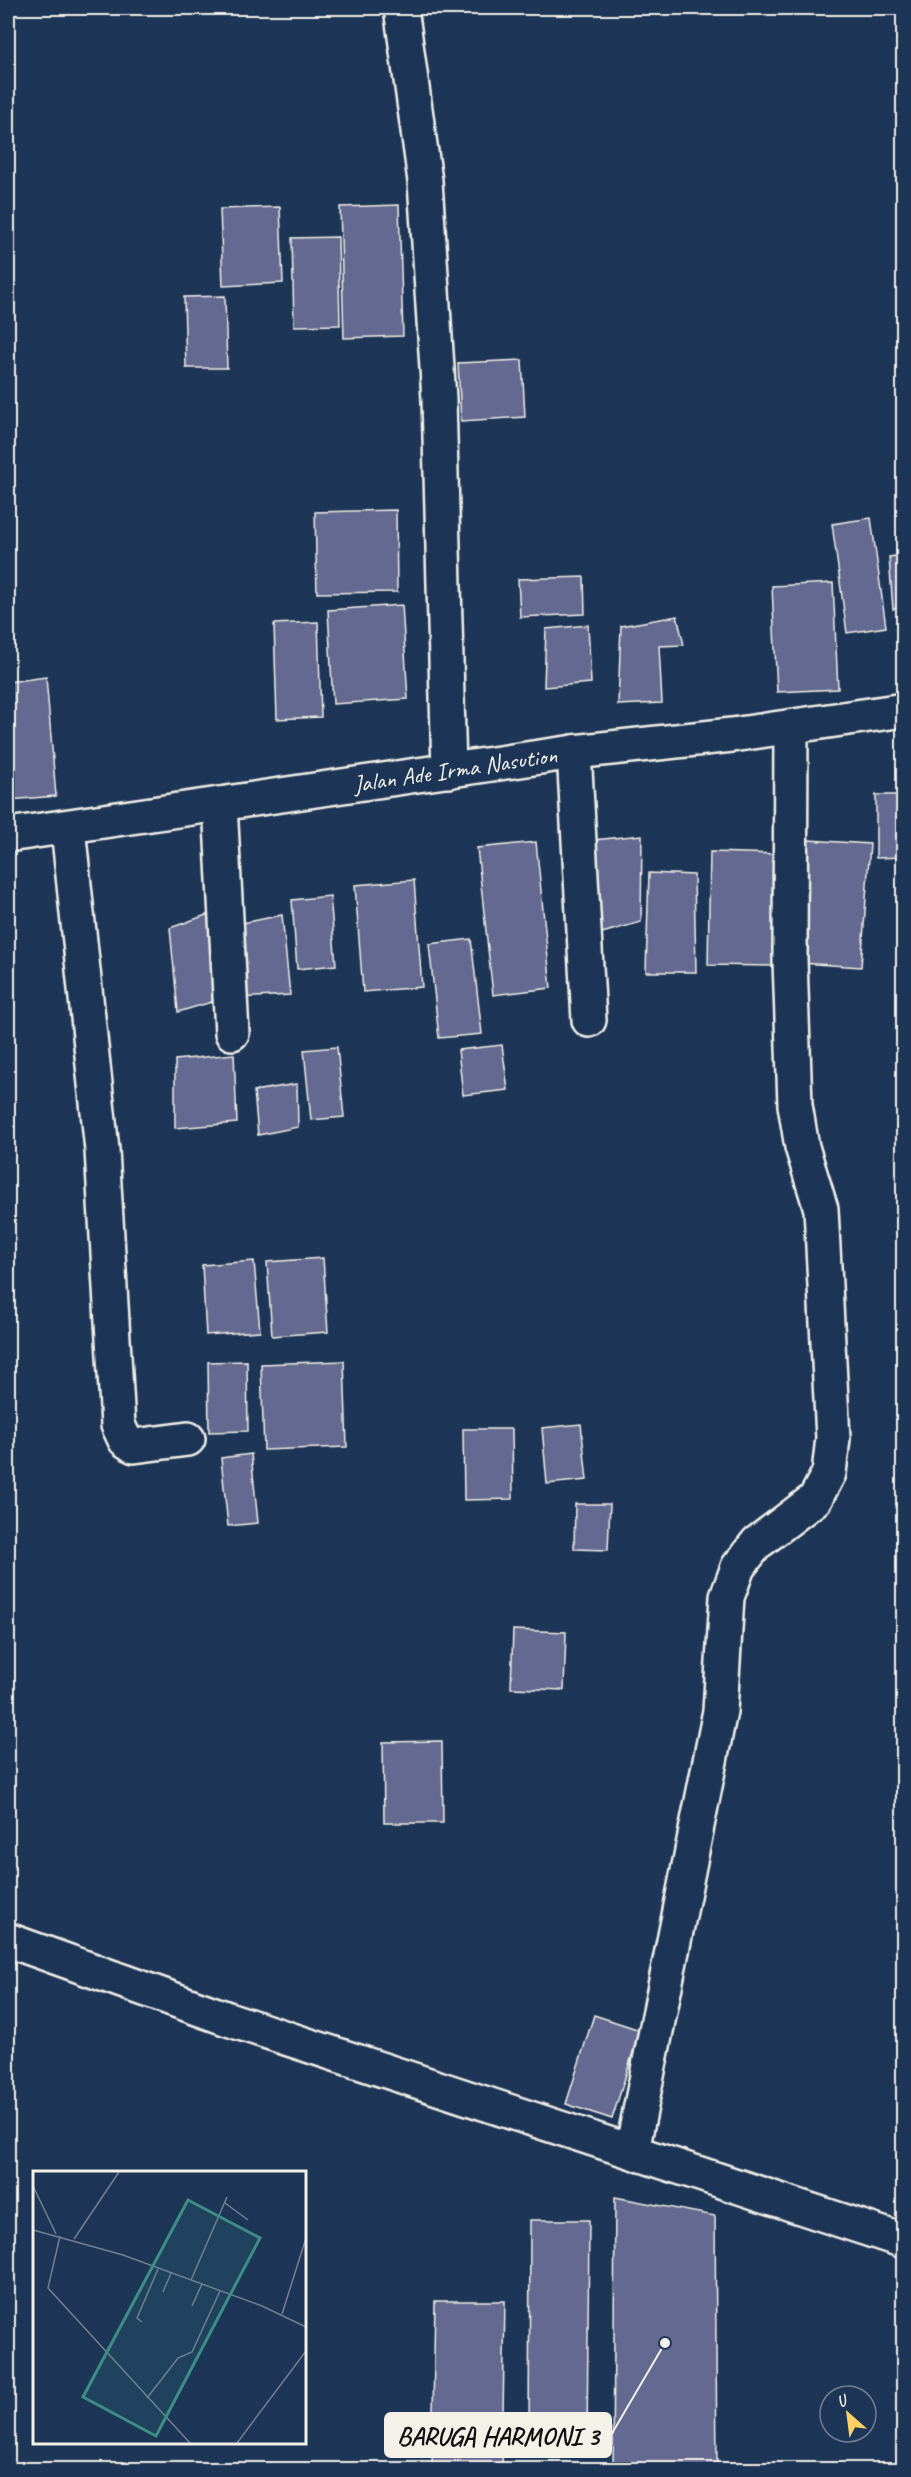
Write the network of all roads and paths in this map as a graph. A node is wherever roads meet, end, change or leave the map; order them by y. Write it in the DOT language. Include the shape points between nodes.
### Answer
graph roads {
  1 [pos="401,8"];
  2 [pos="903,710"];
  3 [pos="791,727"];
  4 [pos="574,752"];
  5 [pos="449,771"];
  6 [pos="220,804"];
  7 [pos="68,828"];
  8 [pos="8,835"];
  9 [pos="589,1020"];
  10 [pos="232,1033"];
  11 [pos="188,1439"];
  12 [pos="8,1940"];
  13 [pos="632,2151"];
  14 [pos="903,2241"];
  1 -- 5 [label="street" via="425,181 439,399"];
  2 -- 3 [label="street, Jalan Ade Irma Nasution"];
  3 -- 4 [label="street, Jalan Ade Irma Nasution"];
  3 -- 13 [label="street" via="790,960 795,1105 802,1147 821,1209 832,1438 829,1473 815,1499 757,1543 738,1567 727,1597 720,1711"];
  4 -- 5 [label="street, Jalan Ade Irma Nasution"];
  4 -- 9 [label="street"];
  5 -- 6 [label="street, Jalan Ade Irma Nasution"];
  6 -- 7 [label="street, Jalan Ade Irma Nasution"];
  6 -- 10 [label="street"];
  7 -- 8 [label="street, Jalan Ade Irma Nasution"];
  7 -- 11 [label="street" via="102,1150 118,1425 125,1440 134,1446"];
  12 -- 13 [label="street" via="228,2019"];
  13 -- 14 [label="street"];
}
